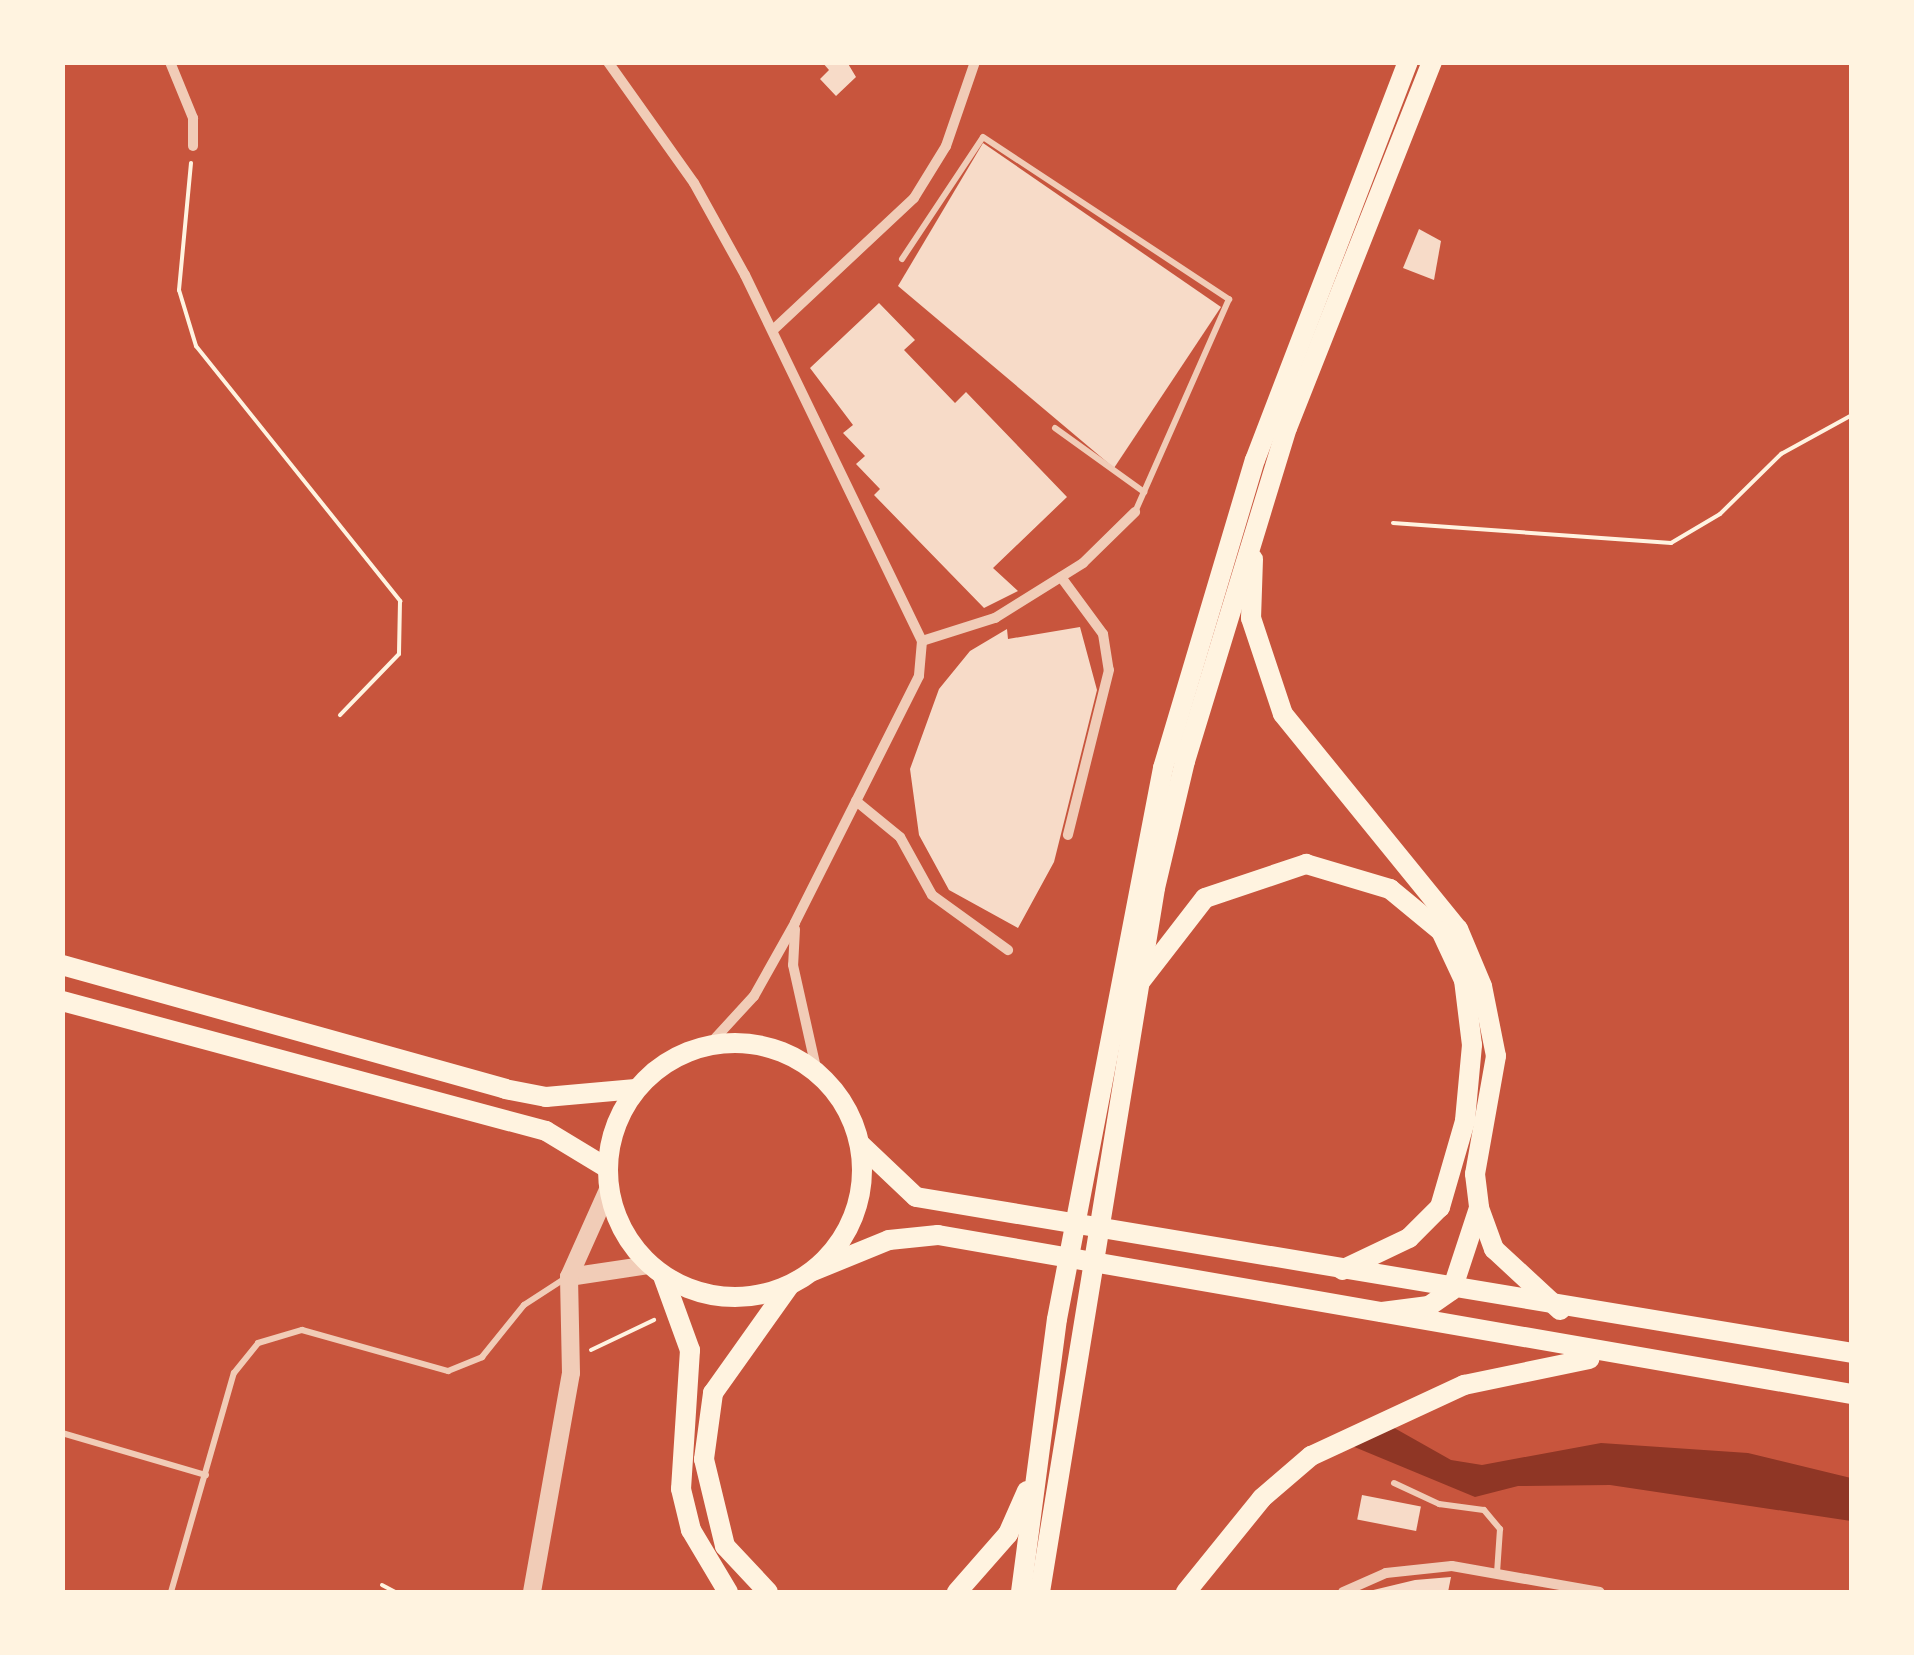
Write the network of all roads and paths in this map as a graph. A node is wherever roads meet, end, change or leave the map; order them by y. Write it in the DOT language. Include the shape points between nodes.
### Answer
graph roads {
  1 [pos="170,62"];
  2 [pos="608,62"];
  3 [pos="974,62"];
  4 [pos="1408,62"];
  5 [pos="1432,62"];
  6 [pos="193,146"];
  7 [pos="902,258"];
  8 [pos="773,330"];
  9 [pos="1323,338"];
  10 [pos="1852,415"];
  11 [pos="1055,428"];
  12 [pos="1144,492"];
  13 [pos="1135,512"];
  14 [pos="1393,523"];
  15 [pos="1061,578"];
  16 [pos="922,641"];
  17 [pos="340,715"];
  18 [pos="856,801"];
  19 [pos="1068,835"];
  20 [pos="795,923"];
  21 [pos="1008,950"];
  22 [pos="62,965"];
  23 [pos="1139,983"];
  24 [pos="62,1001"];
  25 [pos="709,1045"];
  26 [pos="817,1072"];
  27 [pos="636,1089"];
  28 [pos="860,1144"];
  29 [pos="607,1168"];
  30 [pos="608,1190"];
  31 [pos="1479,1208"];
  32 [pos="656,1270"];
  33 [pos="1342,1270"];
  34 [pos="813,1271"];
  35 [pos="568,1277"];
  36 [pos="788,1286"];
  37 [pos="1452,1290"];
  38 [pos="1560,1310"];
  39 [pos="1365,1314"];
  40 [pos="660,1318"];
  41 [pos="586,1352"];
  42 [pos="1852,1352"];
  43 [pos="1598,1356"];
  44 [pos="1852,1394"];
  45 [pos="62,1432"];
  46 [pos="206,1475"];
  47 [pos="1032,1480"];
  48 [pos="1394,1483"];
  49 [pos="1497,1573"];
  50 [pos="382,1585"];
  51 [pos="172,1592"];
  52 [pos="395,1592"];
  53 [pos="532,1592"];
  54 [pos="728,1592"];
  55 [pos="768,1592"];
  56 [pos="957,1592"];
  57 [pos="1021,1592"];
  58 [pos="1040,1592"];
  59 [pos="1186,1592"];
  60 [pos="1343,1592"];
  61 [pos="1600,1592"];
  1 -- 6 [label="street" via="193,118"];
  2 -- 8 [label="street" via="694,183"];
  3 -- 8 [label="street" via="946,146 914,198"];
  4 -- 47 [label="main road" via="1295,350 1195,644 1136,887"];
  5 -- 9 [label="main road"];
  6 -- 17 [label="path" via="179,290 196,346 400,601 399,654"];
  7 -- 12 [label="lane" via="983,137 1228,298"];
  8 -- 16 [label="street"];
  9 -- 23 [label="main road" via="1215,648"];
  9 -- 31 [label="main road" via="1250,568 1251,618 1283,714 1458,929 1482,986 1496,1056 1475,1174"];
  10 -- 14 [label="path" via="1781,454 1720,514 1671,543"];
  11 -- 12 [label="lane"];
  12 -- 13 [label="lane"];
  13 -- 15 [label="street"];
  15 -- 16 [label="street" via="995,618"];
  15 -- 19 [label="street" via="1103,634 1109,670"];
  16 -- 18 [label="street" via="918,676"];
  18 -- 20 [label="street"];
  18 -- 21 [label="street" via="900,836 942,905"];
  20 -- 25 [label="street" via="754,996"];
  20 -- 26 [label="street" via="792,965"];
  22 -- 27 [label="main road" via="532,1094"];
  23 -- 33 [label="main road" via="1205,898 1306,864 1390,889 1441,931 1464,980 1472,1045 1450,1173 1440,1207 1409,1238"];
  23 -- 58 [label="main road"];
  24 -- 29 [label="main road" via="546,1131"];
  25 -- 26 [label="main road" via="766,1046"];
  25 -- 27 [label="main road"];
  26 -- 28 [label="main road"];
  27 -- 29 [label="main road"];
  28 -- 33 [label="main road" via="916,1197"];
  28 -- 34 [label="main road" via="849,1227"];
  29 -- 30 [label="main road"];
  30 -- 32 [label="main road"];
  30 -- 35 [label="street"];
  31 -- 37 [label="main road"];
  31 -- 38 [label="main road" via="1494,1249"];
  32 -- 35 [label="street"];
  32 -- 36 [label="main road" via="733,1298"];
  32 -- 54 [label="main road" via="692,1366 681,1490 691,1530"];
  33 -- 37 [label="main road"];
  34 -- 36 [label="main road"];
  34 -- 39 [label="main road" via="889,1240 938,1235"];
  35 -- 46 [label="lane" via="524,1305 482,1357 448,1371 302,1330 258,1343 234,1373"];
  35 -- 53 [label="street" via="572,1373"];
  36 -- 55 [label="main road" via="713,1394 704,1459 726,1546"];
  37 -- 38 [label="main road"];
  37 -- 39 [label="main road" via="1429,1306"];
  38 -- 42 [label="main road"];
  39 -- 43 [label="main road"];
  40 -- 41 [label="path"];
  43 -- 44 [label="main road"];
  43 -- 59 [label="main road" via="1464,1385 1311,1456 1262,1498"];
  45 -- 46 [label="lane"];
  46 -- 51 [label="lane"];
  47 -- 56 [label="main road" via="1008,1534"];
  47 -- 57 [label="main road"];
  48 -- 49 [label="lane" via="1439,1504 1484,1510 1500,1529"];
  49 -- 60 [label="street" via="1452,1566 1386,1573"];
  49 -- 61 [label="street"];
  50 -- 52 [label="path"];
}
